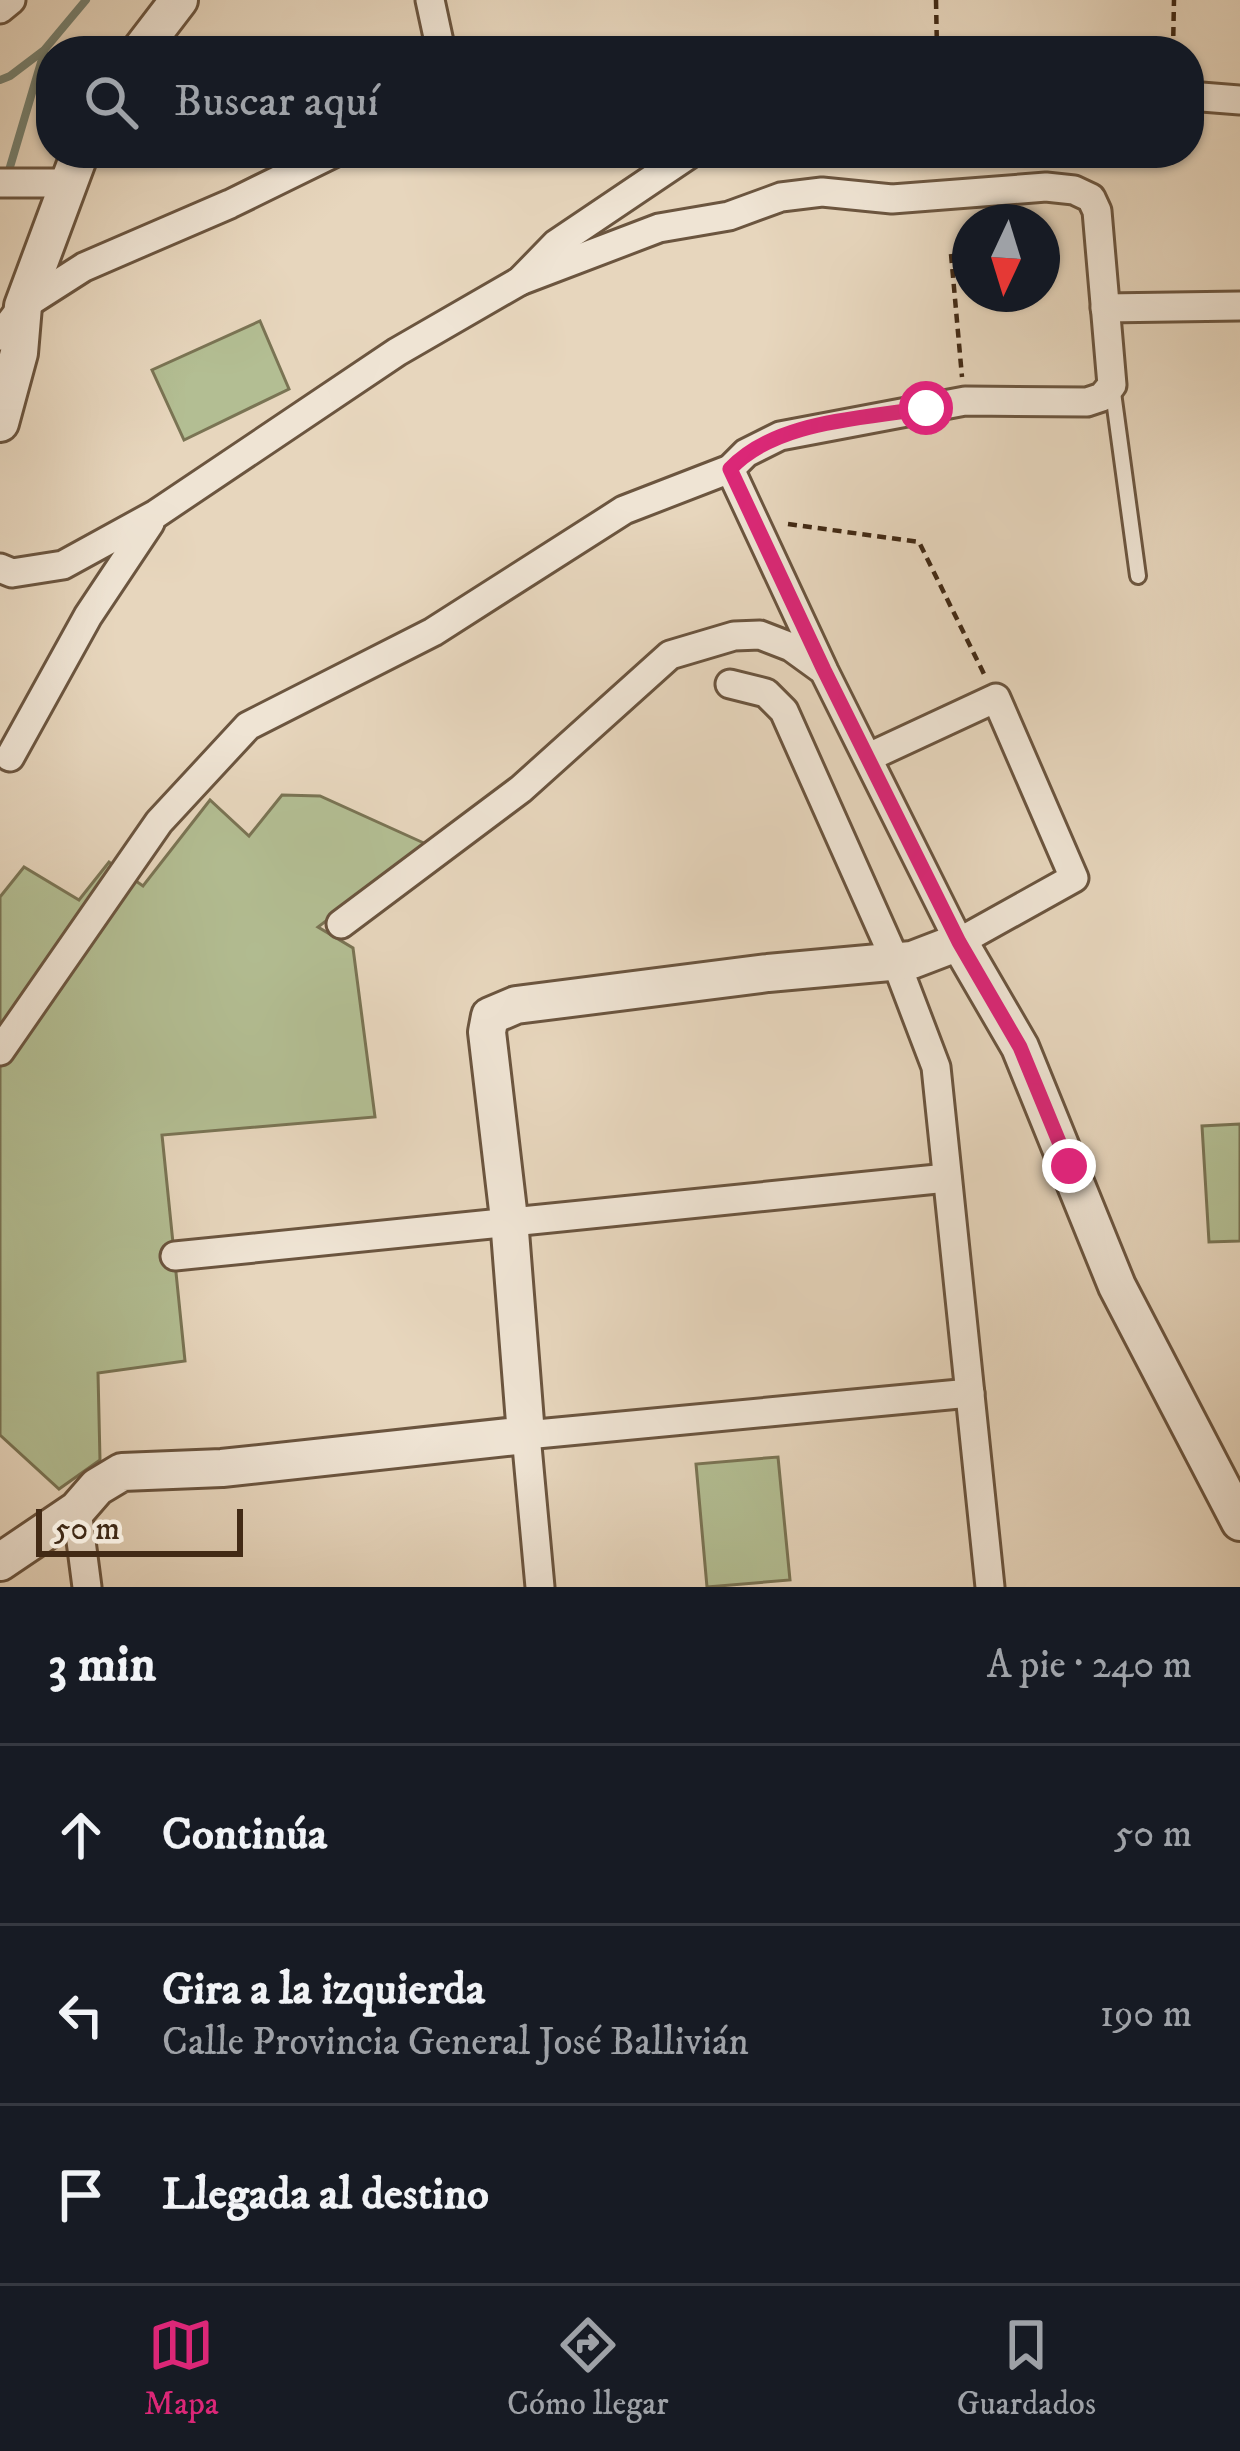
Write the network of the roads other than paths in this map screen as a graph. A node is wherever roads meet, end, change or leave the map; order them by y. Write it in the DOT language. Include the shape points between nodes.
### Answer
graph roads {
  1 [pos="11,0"];
  2 [pos="179,0"];
  3 [pos="430,0"];
  4 [pos="0,9"];
  5 [pos="151,36"];
  6 [pos="438,36"];
  7 [pos="1204,97"];
  8 [pos="1240,100"];
  9 [pos="74,168"];
  10 [pos="303,168"];
  11 [pos="669,168"];
  12 [pos="0,183"];
  13 [pos="520,281"];
  14 [pos="1240,305"];
  15 [pos="23,306"];
  16 [pos="1105,308"];
  17 [pos="0,336"];
  18 [pos="1112,385"];
  19 [pos="0,424"];
  20 [pos="730,469"];
  21 [pos="156,514"];
  22 [pos="0,568"];
  23 [pos="1138,576"];
  24 [pos="824,670"];
  25 [pos="730,684"];
  26 [pos="10,757"];
  27 [pos="869,757"];
  28 [pos="341,924"];
  29 [pos="959,942"];
  30 [pos="896,962"];
  31 [pos="0,1051"];
  32 [pos="947,1178"];
  33 [pos="508,1220"];
  34 [pos="175,1256"];
  35 [pos="970,1393"];
  36 [pos="526,1435"];
  37 [pos="77,1510"];
  38 [pos="1240,1522"];
  39 [pos="0,1562"];
  40 [pos="88,1587"];
  41 [pos="540,1587"];
  42 [pos="990,1587"];
  1 -- 4 [label="street"];
  2 -- 5 [label="street"];
  3 -- 6 [label="street"];
  7 -- 8 [label="street"];
  9 -- 12 [label="street"];
  9 -- 15 [label="street"];
  10 -- 15 [label="street" via="84,267"];
  11 -- 13 [label="street" via="556,244"];
  13 -- 16 [label="street" via="659,228 781,197 892,199 1046,187 1091,198"];
  13 -- 21 [label="street" via="397,352"];
  14 -- 16 [label="street"];
  15 -- 17 [label="street"];
  15 -- 19 [label="street"];
  16 -- 18 [label="street"];
  18 -- 20 [label="street" via="1087,402 964,401 780,436"];
  18 -- 23 [label="lane"];
  20 -- 24 [label="street"];
  20 -- 31 [label="street" via="624,510 433,632 248,727 159,822"];
  21 -- 22 [label="street" via="63,565"];
  21 -- 26 [label="street"];
  24 -- 27 [label="street"];
  24 -- 28 [label="street" via="760,634 670,655 521,789"];
  25 -- 30 [label="street" via="766,693 784,711"];
  27 -- 29 [label="street"];
  27 -- 29 [label="street" via="996,698 1074,878"];
  29 -- 30 [label="street"];
  29 -- 38 [label="street" via="1020,1047 1117,1286"];
  30 -- 32 [label="street" via="936,1067"];
  30 -- 33 [label="street" via="516,1005 490,1016"];
  32 -- 33 [label="street"];
  32 -- 35 [label="street"];
  33 -- 34 [label="street"];
  33 -- 36 [label="street"];
  35 -- 36 [label="street"];
  35 -- 42 [label="street"];
  36 -- 37 [label="street" via="122,1472"];
  36 -- 41 [label="street"];
  37 -- 39 [label="street"];
  37 -- 40 [label="street"];
}
